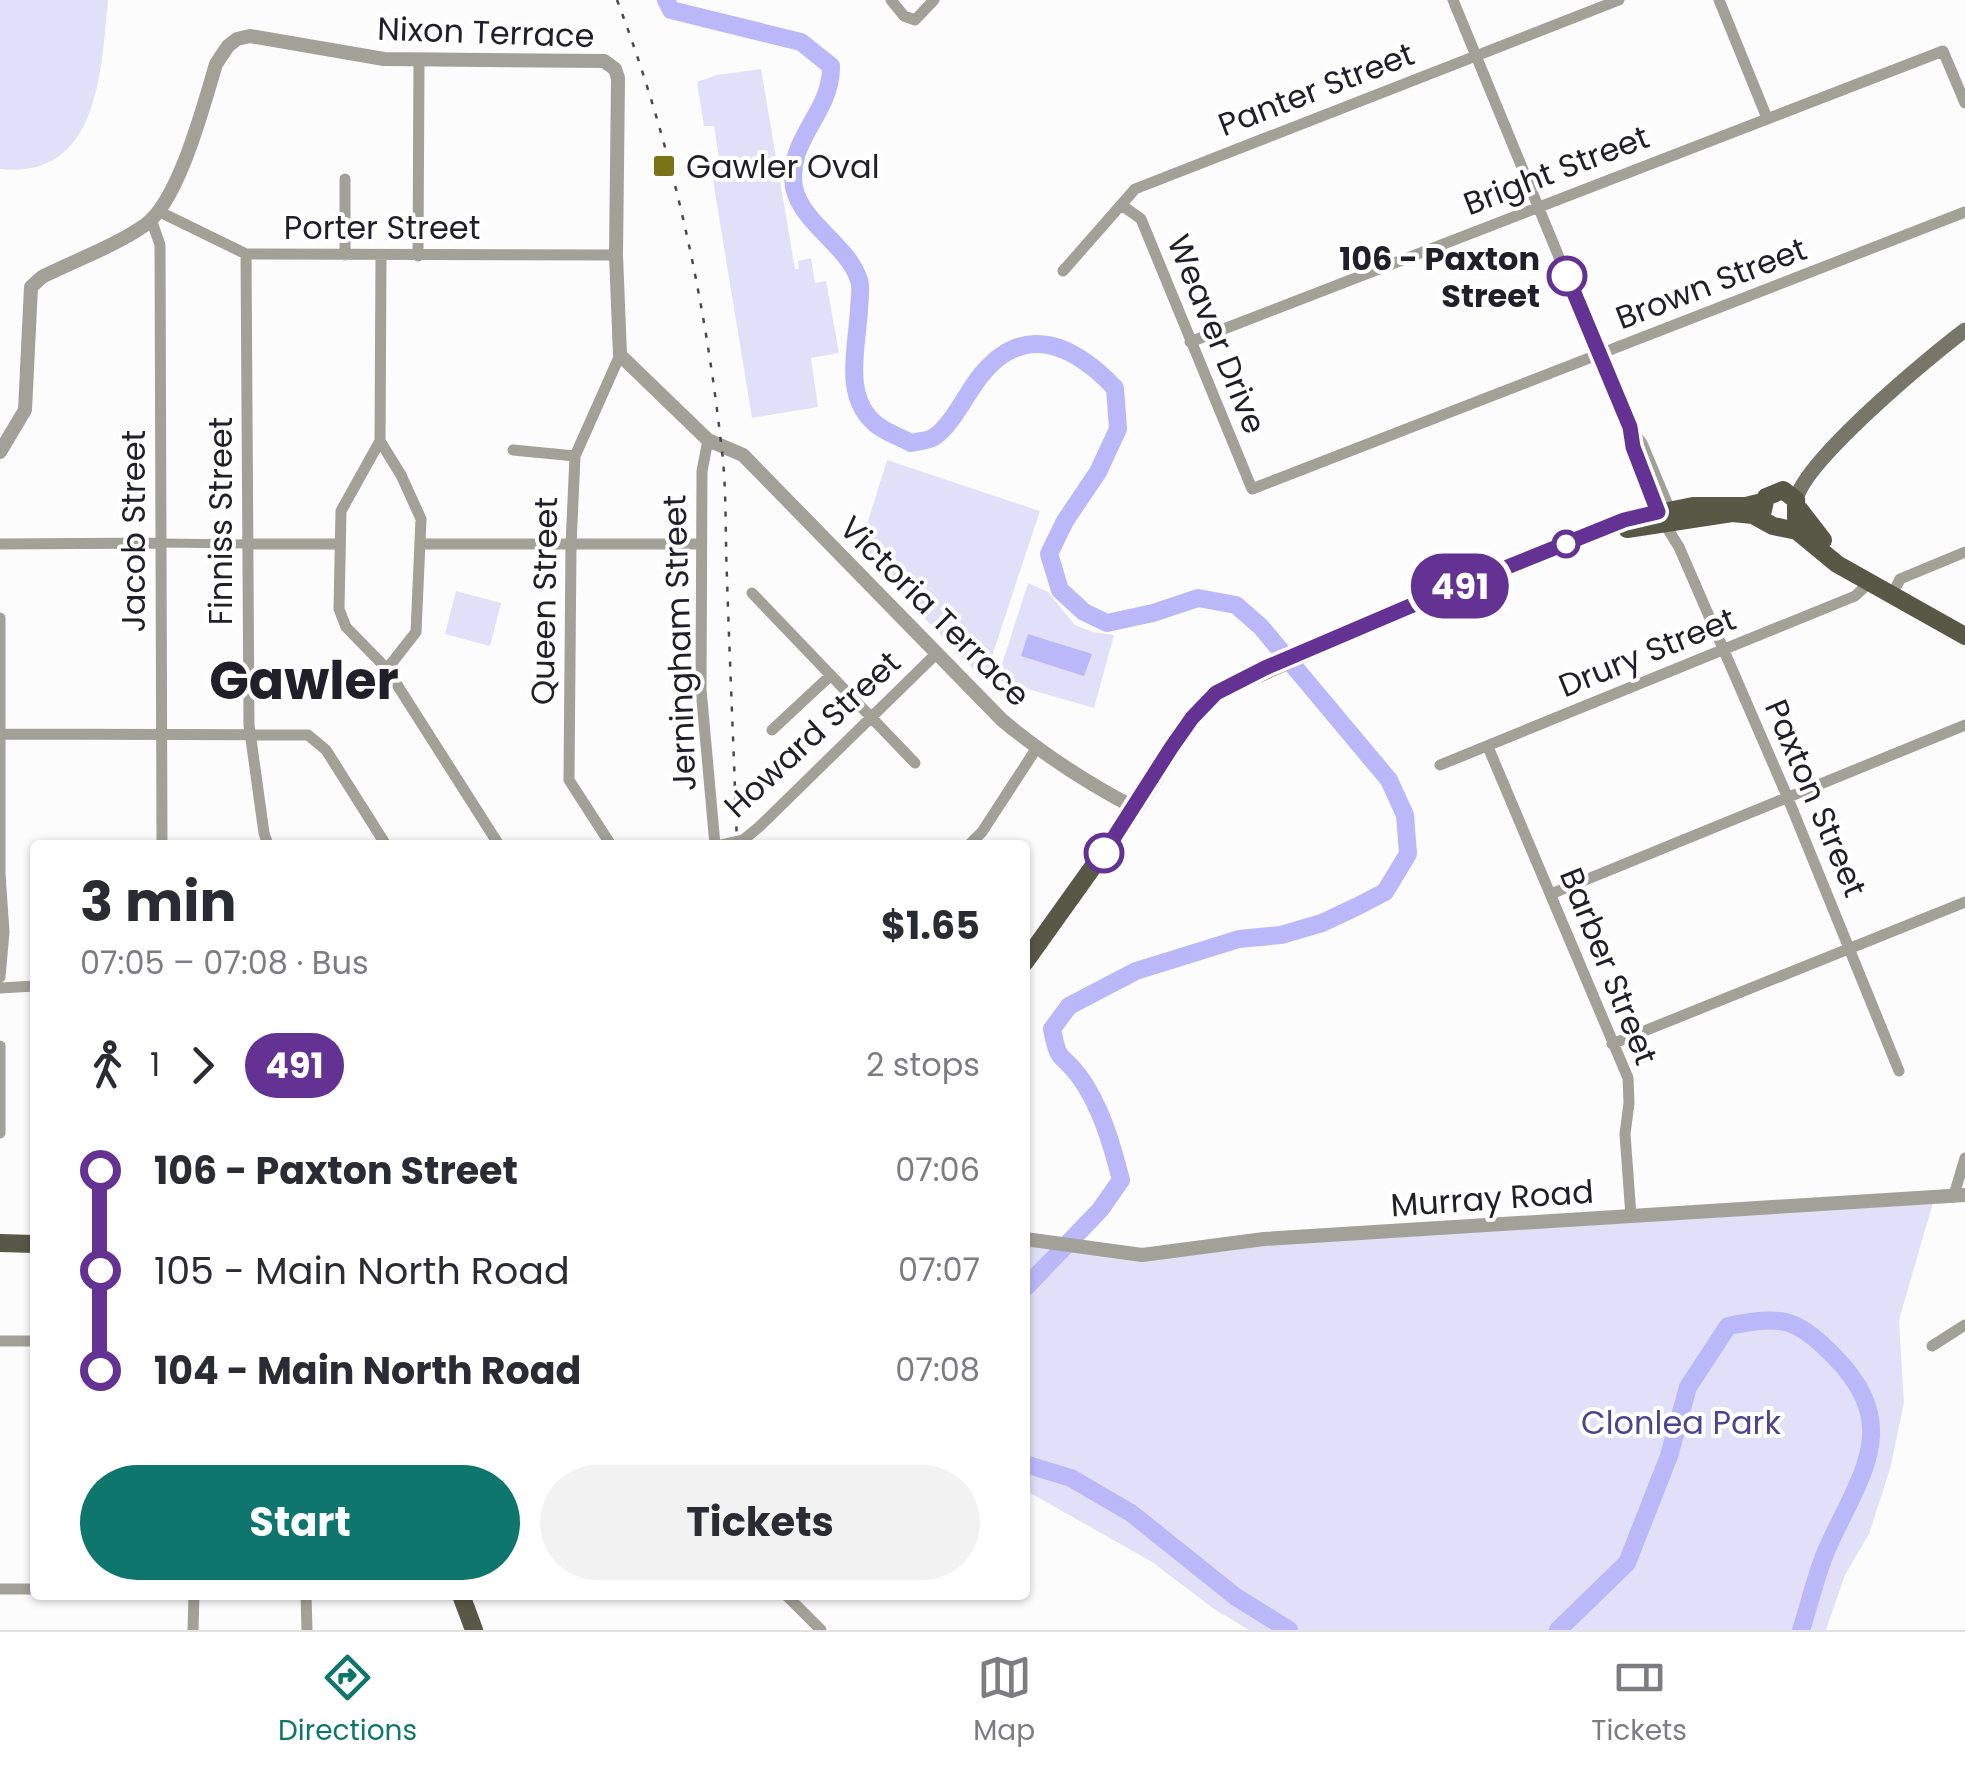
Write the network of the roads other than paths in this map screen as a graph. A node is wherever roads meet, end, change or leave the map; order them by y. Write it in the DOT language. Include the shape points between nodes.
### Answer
graph roads {
  1 [pos="890,0"];
  2 [pos="934,0"];
  3 [pos="1453,0"];
  4 [pos="1619,0"];
  5 [pos="1718,0"];
  6 [pos="1476,57"];
  7 [pos="419,60"];
  8 [pos="1965,103"];
  9 [pos="1766,118"];
  10 [pos="345,179"];
  11 [pos="1123,206"];
  12 [pos="1538,207"];
  13 [pos="1965,212"];
  14 [pos="155,215"];
  15 [pos="246,254"];
  16 [pos="345,255"];
  17 [pos="616,255"];
  18 [pos="381,256"];
  19 [pos="418,256"];
  20 [pos="1063,271"];
  21 [pos="1965,330"];
  22 [pos="1190,342"];
  23 [pos="620,355"];
  24 [pos="1600,356"];
  25 [pos="1846,433"];
  26 [pos="708,440"];
  27 [pos="380,441"];
  28 [pos="513,450"];
  29 [pos="0,452"];
  30 [pos="575,456"];
  31 [pos="1252,489"];
  32 [pos="1770,496"];
  33 [pos="1798,504"];
  34 [pos="1668,517"];
  35 [pos="1767,523"];
  36 [pos="1787,526"];
  37 [pos="160,543"];
  38 [pos="0,544"];
  39 [pos="247,544"];
  40 [pos="340,544"];
  41 [pos="420,544"];
  42 [pos="701,544"];
  43 [pos="1828,544"];
  44 [pos="571,545"];
  45 [pos="1965,552"];
  46 [pos="1869,582"];
  47 [pos="1897,585"];
  48 [pos="752,593"];
  49 [pos="0,618"];
  50 [pos="1931,618"];
  51 [pos="1965,625"];
  52 [pos="1965,636"];
  53 [pos="1724,650"];
  54 [pos="936,653"];
  55 [pos="386,669"];
  56 [pos="830,676"];
  57 [pos="871,718"];
  58 [pos="1965,725"];
  59 [pos="772,730"];
  60 [pos="1,734"];
  61 [pos="162,735"];
  62 [pos="251,735"];
  63 [pos="1488,747"];
  64 [pos="1036,749"];
  65 [pos="915,763"];
  66 [pos="1440,765"];
  67 [pos="1788,796"];
  68 [pos="1135,808"];
  69 [pos="162,840"];
  70 [pos="266,840"];
  71 [pos="383,840"];
  72 [pos="496,840"];
  73 [pos="608,840"];
  74 [pos="716,840"];
  75 [pos="744,840"];
  76 [pos="975,840"];
  77 [pos="0,874"];
  78 [pos="1551,894"];
  79 [pos="1965,902"];
  80 [pos="2,936"];
  81 [pos="1848,947"];
  82 [pos="1030,955"];
  83 [pos="0,977"];
  84 [pos="30,986"];
  85 [pos="0,988"];
  86 [pos="1612,1044"];
  87 [pos="0,1046"];
  88 [pos="1900,1071"];
  89 [pos="0,1135"];
  90 [pos="0,1146"];
  91 [pos="1965,1158"];
  92 [pos="1960,1195"];
  93 [pos="1630,1216"];
  94 [pos="1030,1240"];
  95 [pos="0,1244"];
  96 [pos="30,1244"];
  97 [pos="1965,1325"];
  98 [pos="0,1341"];
  99 [pos="30,1341"];
  100 [pos="1932,1346"];
  101 [pos="0,1589"];
  102 [pos="30,1589"];
  103 [pos="194,1600"];
  104 [pos="306,1600"];
  105 [pos="463,1600"];
  106 [pos="791,1600"];
  107 [pos="193,1630"];
  108 [pos="307,1630"];
  109 [pos="474,1630"];
  110 [pos="821,1630"];
  1 -- 2 [label="street" via="915,20"];
  3 -- 6 [label="street, Paxton Street"];
  4 -- 6 [label="street, Panter Street"];
  5 -- 9 [label="street"];
  6 -- 11 [label="street, Panter Street" via="1135,189"];
  6 -- 12 [label="street, Paxton Street"];
  7 -- 14 [label="street, Nixon Terrace" via="237,39 221,52 188,152"];
  7 -- 17 [label="street, Nixon Terrace" via="600,60 613,66"];
  7 -- 19 [label="street"];
  8 -- 9 [label="street, Bright Street" via="1943,51"];
  9 -- 12 [label="street, Bright Street"];
  10 -- 16 [label="street"];
  11 -- 20 [label="street, Panter Street"];
  11 -- 22 [label="street, Weaver Drive" via="1141,219"];
  12 -- 22 [label="street, Bright Street"];
  12 -- 24 [label="street, Paxton Street"];
  13 -- 24 [label="street, Brown Street"];
  14 -- 15 [label="street, Porter Street"];
  14 -- 29 [label="street" via="31,287 25,410"];
  14 -- 37 [label="street, Jacob Street"];
  15 -- 16 [label="street, Porter Street"];
  15 -- 39 [label="street, Finniss Street"];
  16 -- 18 [label="street, Porter Street"];
  17 -- 19 [label="street, Porter Street"];
  17 -- 23 [label="street"];
  18 -- 19 [label="street, Porter Street"];
  18 -- 27 [label="street"];
  21 -- 25 [label="main road"];
  22 -- 31 [label="street, Weaver Drive"];
  23 -- 26 [label="street, Victoria Terrace"];
  23 -- 30 [label="street, Queen Street"];
  24 -- 31 [label="street, Brown Street"];
  24 -- 34 [label="street, Paxton Street" via="1633,447"];
  25 -- 32 [label="main road"];
  25 -- 33 [label="main road" via="1800,486"];
  26 -- 42 [label="street, Jerningham Street"];
  26 -- 54 [label="street, Victoria Terrace" via="743,455"];
  27 -- 40 [label="street" via="341,511"];
  27 -- 41 [label="street" via="418,510"];
  28 -- 30 [label="street"];
  30 -- 44 [label="street, Queen Street"];
  32 -- 33 [label="main road" via="1790,492"];
  32 -- 34 [label="main road"];
  32 -- 35 [label="main road" via="1761,511"];
  33 -- 36 [label="main road" via="1796,520"];
  33 -- 43 [label="main road"];
  34 -- 35 [label="main road" via="1732,513"];
  34 -- 53 [label="street, Paxton Street"];
  34 -- 68 [label="main road" via="1624,520 1216,693 1192,718"];
  35 -- 36 [label="main road"];
  36 -- 46 [label="main road"];
  37 -- 38 [label="street"];
  37 -- 39 [label="street"];
  37 -- 61 [label="street, Jacob Street"];
  39 -- 40 [label="street"];
  39 -- 62 [label="street, Finniss Street"];
  40 -- 55 [label="street" via="342,619"];
  41 -- 44 [label="street"];
  41 -- 55 [label="street" via="416,632"];
  42 -- 44 [label="street"];
  42 -- 74 [label="street, Jerningham Street" via="701,689"];
  43 -- 46 [label="main road"];
  43 -- 47 [label="main road"];
  44 -- 73 [label="street, Queen Street" via="569,780"];
  45 -- 47 [label="street"];
  46 -- 50 [label="main road"];
  46 -- 53 [label="street, Drury Street" via="1855,596"];
  47 -- 50 [label="main road"];
  47 -- 51 [label="main road"];
  48 -- 56 [label="street"];
  49 -- 60 [label="street"];
  50 -- 52 [label="main road"];
  53 -- 63 [label="street, Drury Street"];
  53 -- 67 [label="street, Paxton Street"];
  54 -- 57 [label="street, Howard Street"];
  54 -- 64 [label="street, Victoria Terrace"];
  55 -- 72 [label="street"];
  56 -- 57 [label="street"];
  56 -- 59 [label="street"];
  57 -- 65 [label="street"];
  57 -- 75 [label="street, Howard Street"];
  58 -- 67 [label="street"];
  60 -- 61 [label="street"];
  60 -- 77 [label="street"];
  61 -- 62 [label="street"];
  61 -- 69 [label="street, Jacob Street"];
  62 -- 70 [label="street, Finniss Street"];
  62 -- 71 [label="street" via="308,735 326,750"];
  63 -- 66 [label="street, Drury Street"];
  63 -- 78 [label="street, Barber Street"];
  64 -- 68 [label="street, Victoria Terrace"];
  64 -- 76 [label="street"];
  67 -- 78 [label="street"];
  67 -- 81 [label="street, Paxton Street"];
  68 -- 82 [label="main road"];
  77 -- 80 [label="street"];
  78 -- 86 [label="street, Barber Street"];
  79 -- 81 [label="street"];
  80 -- 83 [label="street"];
  81 -- 86 [label="street"];
  81 -- 88 [label="street, Paxton Street"];
  84 -- 85 [label="street"];
  86 -- 93 [label="street, Barber Street" via="1630,1090"];
  87 -- 89 [label="street"];
  89 -- 90 [label="street"];
  91 -- 92 [label="street"];
  92 -- 93 [label="street, Murray Road"];
  93 -- 94 [label="street, Murray Road" via="1264,1240 1157,1255"];
  95 -- 96 [label="main road"];
  97 -- 100 [label="street"];
  98 -- 99 [label="street"];
  101 -- 102 [label="street"];
  103 -- 107 [label="street"];
  104 -- 108 [label="street"];
  105 -- 109 [label="main road"];
  106 -- 110 [label="street"];
}
